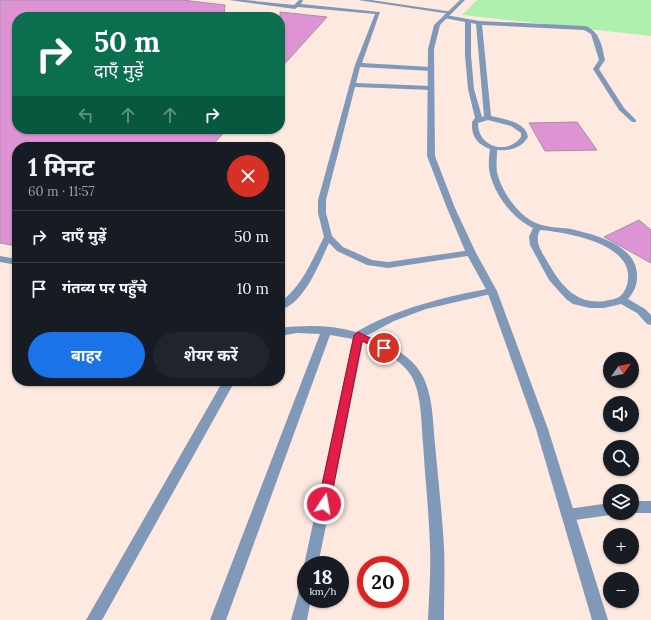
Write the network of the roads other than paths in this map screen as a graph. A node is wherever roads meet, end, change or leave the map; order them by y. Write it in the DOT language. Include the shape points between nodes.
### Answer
graph roads {
  1 [pos="230,0"];
  2 [pos="360,0"];
  3 [pos="417,0"];
  4 [pos="463,0"];
  5 [pos="296,3"];
  6 [pos="386,3"];
  7 [pos="409,6"];
  8 [pos="378,14"];
  9 [pos="448,14"];
  10 [pos="468,21"];
  11 [pos="479,23"];
  12 [pos="358,65"];
  13 [pos="431,69"];
  14 [pos="353,85"];
  15 [pos="431,88"];
  16 [pos="488,118"];
  17 [pos="479,119"];
  18 [pos="634,121"];
  19 [pos="494,148"];
  20 [pos="538,227"];
  21 [pos="328,236"];
  22 [pos="471,253"];
  23 [pos="0,259"];
  24 [pos="12,261"];
  25 [pos="492,291"];
  26 [pos="622,300"];
  27 [pos="285,304"];
  28 [pos="651,321"];
  29 [pos="327,330"];
  30 [pos="285,331"];
  31 [pos="358,335"];
  32 [pos="226,386"];
  33 [pos="651,506"];
  34 [pos="639,507"];
  35 [pos="603,509"];
  36 [pos="568,515"];
  37 [pos="313,556"];
  38 [pos="302,608"];
  39 [pos="94,620"];
  40 [pos="218,620"];
  41 [pos="299,620"];
  42 [pos="436,620"];
  43 [pos="600,620"];
  1 -- 5 [label="street" via="295,7"];
  2 -- 6 [label="street"];
  3 -- 7 [label="street"];
  4 -- 9 [label="street"];
  5 -- 8 [label="street"];
  6 -- 7 [label="street"];
  6 -- 8 [label="street"];
  7 -- 9 [label="street"];
  8 -- 12 [label="street"];
  9 -- 10 [label="street"];
  9 -- 13 [label="street" via="437,25 431,50"];
  10 -- 11 [label="street"];
  10 -- 17 [label="street" via="471,89"];
  11 -- 16 [label="street"];
  11 -- 18 [label="street" via="591,30 602,60 596,69 621,109"];
  12 -- 13 [label="street"];
  12 -- 14 [label="street"];
  13 -- 15 [label="street"];
  14 -- 15 [label="street"];
  14 -- 21 [label="street" via="322,200 322,213"];
  15 -- 22 [label="street" via="431,156"];
  16 -- 17 [label="street"];
  16 -- 19 [label="street" via="506,121 524,133 524,138 516,145"];
  17 -- 19 [label="street" via="473,127 476,137"];
  19 -- 20 [label="street" via="492,163 500,187 517,212"];
  20 -- 26 [label="street" via="534,232 533,241 549,272 562,290 585,304 597,305"];
  20 -- 26 [label="street" via="571,232 594,239 625,256 633,267 634,278 630,291"];
  21 -- 22 [label="street" via="340,250 370,262 388,265"];
  21 -- 27 [label="street" via="300,289"];
  22 -- 25 [label="street"];
  23 -- 24 [label="street"];
  25 -- 31 [label="street" via="423,305 394,316"];
  25 -- 36 [label="street" via="542,428"];
  26 -- 28 [label="street" via="641,311"];
  29 -- 30 [label="street"];
  29 -- 31 [label="street"];
  29 -- 40 [label="street"];
  31 -- 37 [label="street"];
  31 -- 42 [label="street" via="396,354 415,372 424,397 437,548"];
  32 -- 39 [label="street"];
  33 -- 34 [label="street"];
  35 -- 36 [label="street"];
  36 -- 43 [label="street"];
  38 -- 41 [label="street"];
}
